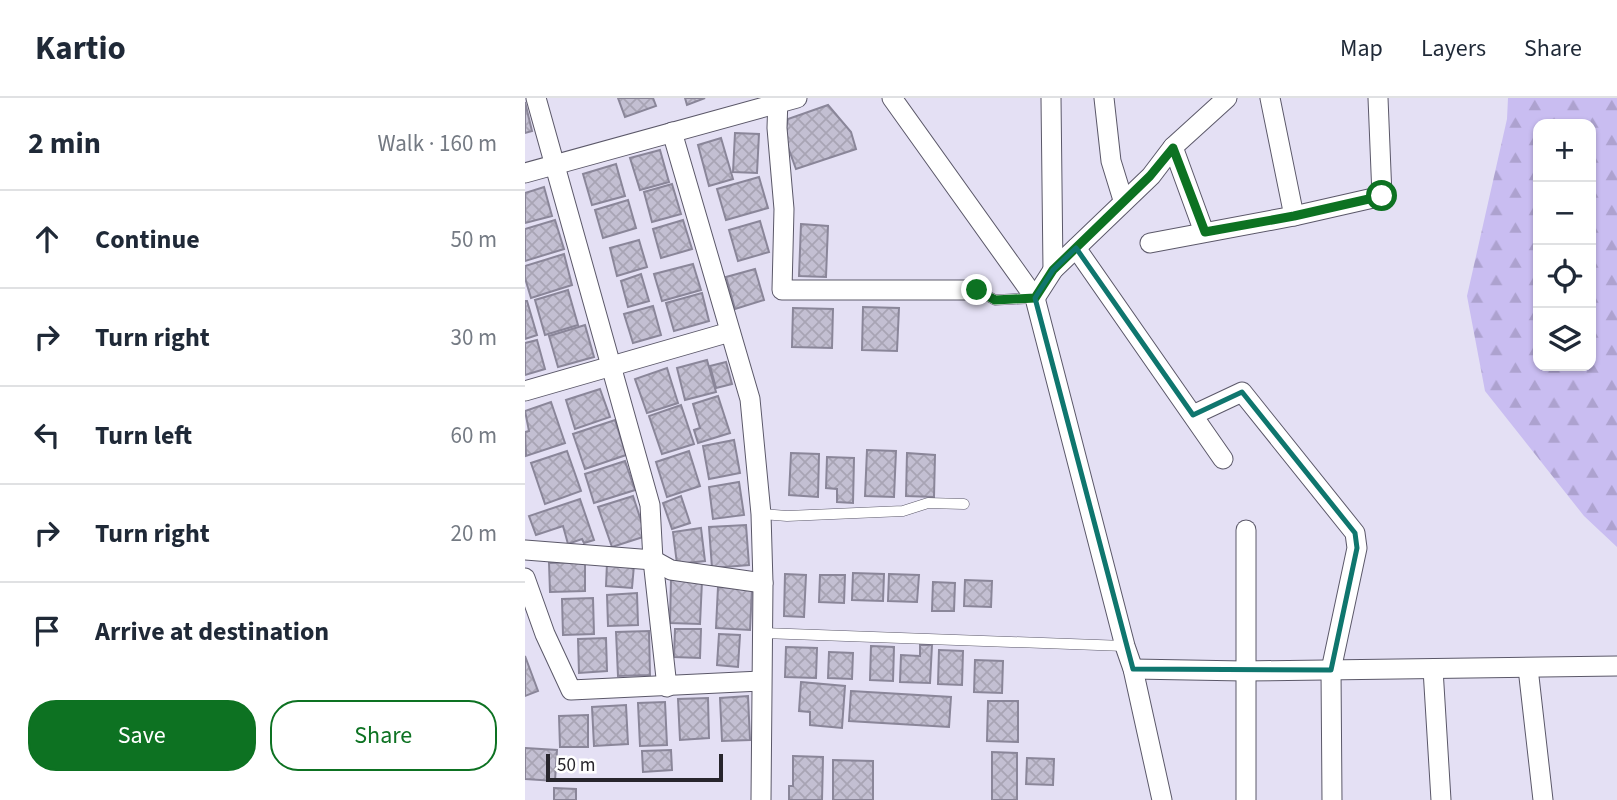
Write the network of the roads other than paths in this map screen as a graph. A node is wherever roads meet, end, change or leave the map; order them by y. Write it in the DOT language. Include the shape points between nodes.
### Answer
graph roads {
  1 [pos="536,98"];
  2 [pos="892,98"];
  3 [pos="1051,98"];
  4 [pos="1104,98"];
  5 [pos="1227,98"];
  6 [pos="1270,98"];
  7 [pos="1378,98"];
  8 [pos="784,100"];
  9 [pos="1205,105"];
  10 [pos="672,132"];
  11 [pos="1173,148"];
  12 [pos="554,165"];
  13 [pos="525,173"];
  14 [pos="1123,200"];
  15 [pos="1294,216"];
  16 [pos="1205,232"];
  17 [pos="1150,243"];
  18 [pos="1076,248"];
  19 [pos="1053,270"];
  20 [pos="977,290"];
  21 [pos="1035,298"];
  22 [pos="730,332"];
  23 [pos="612,368"];
  24 [pos="525,391"];
  25 [pos="1193,415"];
  26 [pos="1223,459"];
  27 [pos="964,505"];
  28 [pos="761,514"];
  29 [pos="1246,530"];
  30 [pos="525,550"];
  31 [pos="653,560"];
  32 [pos="525,578"];
  33 [pos="764,583"];
  34 [pos="763,633"];
  35 [pos="1125,646"];
  36 [pos="1617,666"];
  37 [pos="1528,668"];
  38 [pos="1133,669"];
  39 [pos="1433,669"];
  40 [pos="1331,670"];
  41 [pos="1244,671"];
  42 [pos="761,681"];
  43 [pos="667,687"];
  44 [pos="761,800"];
  45 [pos="1162,800"];
  46 [pos="1246,800"];
  47 [pos="1332,800"];
  48 [pos="1441,800"];
  49 [pos="1543,800"];
  1 -- 12 [label="street"];
  2 -- 21 [label="street"];
  3 -- 19 [label="street"];
  4 -- 14 [label="street" via="1111,161"];
  5 -- 9 [label="street"];
  6 -- 15 [label="street"];
  7 -- 15 [label="street" via="1382,196"];
  8 -- 10 [label="street"];
  8 -- 20 [label="street" via="777,128 784,209 782,290"];
  9 -- 11 [label="street"];
  10 -- 12 [label="street"];
  10 -- 22 [label="street"];
  11 -- 14 [label="street"];
  11 -- 16 [label="street"];
  12 -- 13 [label="street"];
  12 -- 23 [label="street"];
  14 -- 18 [label="street"];
  15 -- 16 [label="street"];
  16 -- 17 [label="street"];
  18 -- 19 [label="street"];
  18 -- 25 [label="street"];
  19 -- 21 [label="street"];
  20 -- 21 [label="lane" via="995,300"];
  21 -- 35 [label="street"];
  22 -- 23 [label="street"];
  22 -- 28 [label="street" via="750,399"];
  23 -- 24 [label="street"];
  23 -- 31 [label="street" via="650,505"];
  25 -- 26 [label="street"];
  25 -- 40 [label="street" via="1242,392 1355,533 1357,548"];
  27 -- 28 [label="lane" via="928,503 903,511"];
  28 -- 33 [label="street"];
  29 -- 41 [label="street"];
  30 -- 31 [label="street"];
  31 -- 33 [label="street" via="671,570"];
  31 -- 43 [label="street"];
  32 -- 43 [label="street" via="571,690"];
  33 -- 34 [label="street"];
  34 -- 35 [label="lane"];
  34 -- 42 [label="street"];
  35 -- 38 [label="street"];
  36 -- 37 [label="street"];
  37 -- 39 [label="street"];
  37 -- 49 [label="street"];
  38 -- 41 [label="street"];
  38 -- 45 [label="street"];
  39 -- 40 [label="street"];
  39 -- 48 [label="street"];
  40 -- 41 [label="street"];
  40 -- 47 [label="street"];
  41 -- 46 [label="street"];
  42 -- 43 [label="street"];
  42 -- 44 [label="street"];
}
